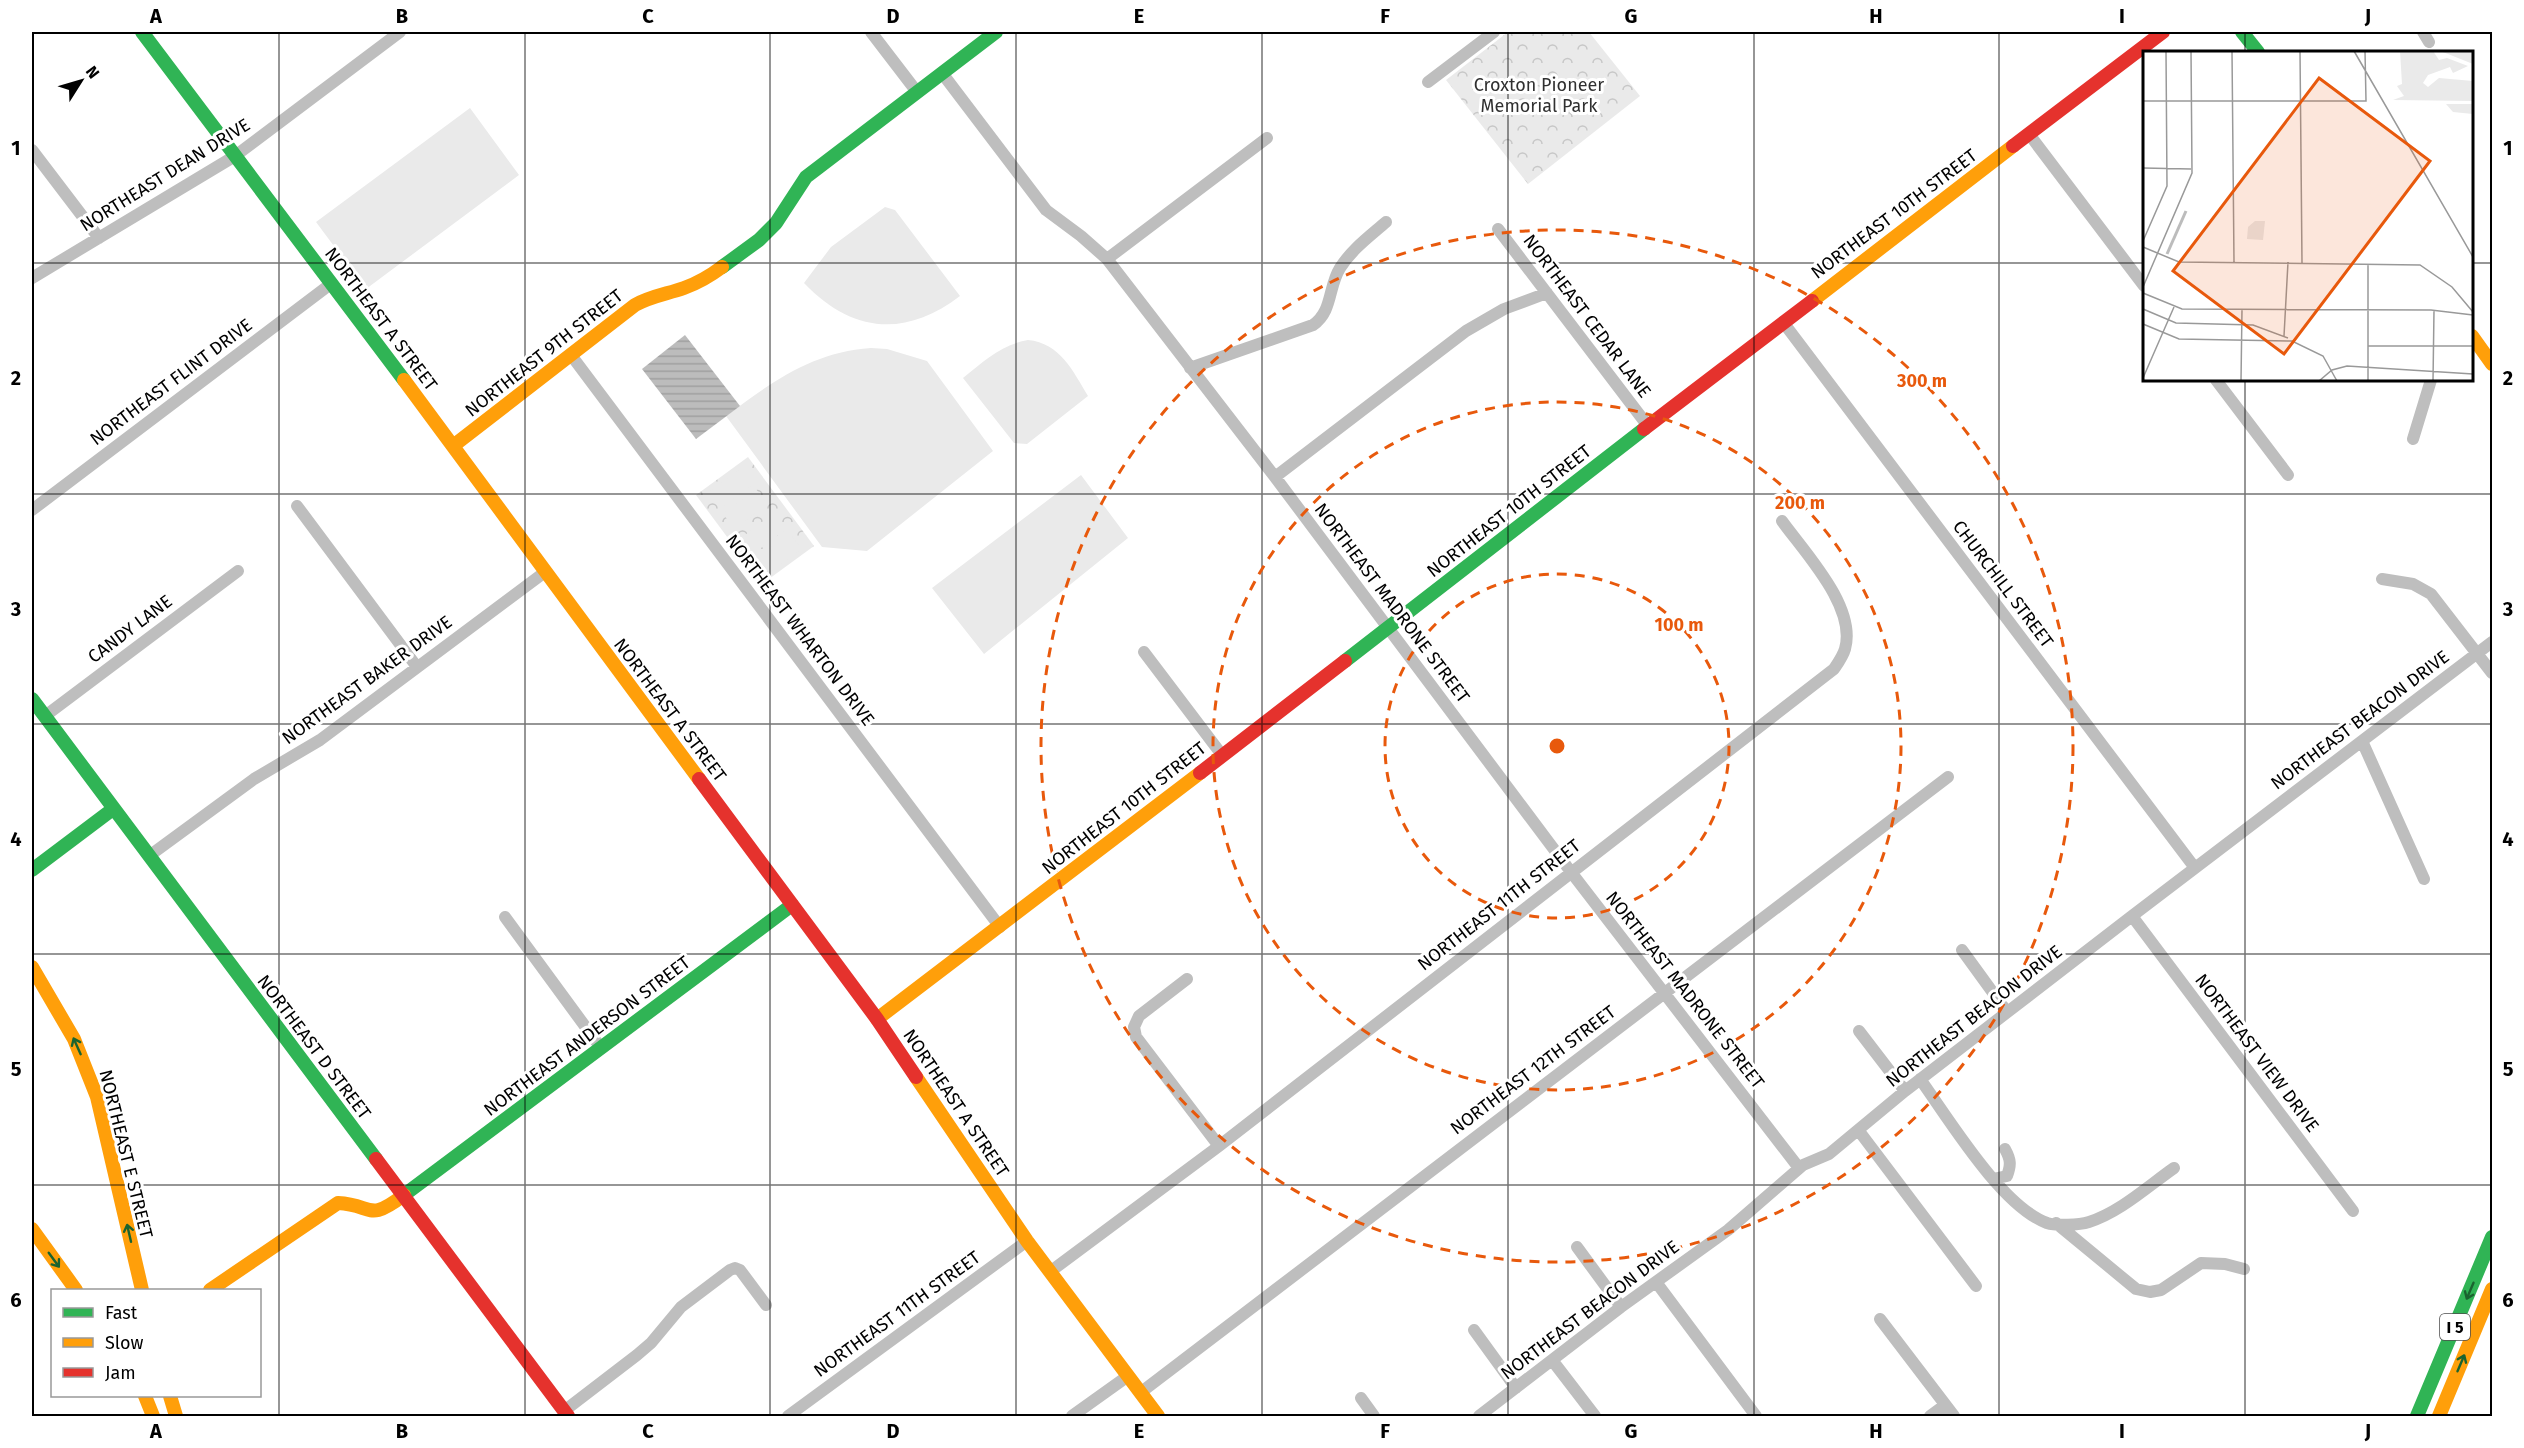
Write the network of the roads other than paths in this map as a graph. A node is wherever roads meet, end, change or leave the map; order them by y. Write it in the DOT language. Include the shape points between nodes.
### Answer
graph roads {
  1 [pos="142,32"];
  2 [pos="401,32"];
  3 [pos="871,32"];
  4 [pos="996,32"];
  5 [pos="1492,32"];
  6 [pos="2163,32"];
  7 [pos="2242,32"];
  8 [pos="2257,51"];
  9 [pos="942,73"];
  10 [pos="1428,82"];
  11 [pos="917,92"];
  12 [pos="2029,134"];
  13 [pos="1267,138"];
  14 [pos="32,150"];
  15 [pos="235,156"];
  16 [pos="1386,222"];
  17 [pos="1498,229"];
  18 [pos="99,238"];
  19 [pos="1107,259"];
  20 [pos="32,278"];
  21 [pos="332,283"];
  22 [pos="2143,283"];
  23 [pos="1547,293"];
  24 [pos="1783,322"];
  25 [pos="2473,337"];
  26 [pos="571,355"];
  27 [pos="2493,364"];
  28 [pos="1190,368"];
  29 [pos="2217,381"];
  30 [pos="2432,381"];
  31 [pos="1647,426"];
  32 [pos="2414,439"];
  33 [pos="453,446"];
  34 [pos="2288,475"];
  35 [pos="1275,477"];
  36 [pos="297,506"];
  37 [pos="32,510"];
  38 [pos="1782,522"];
  39 [pos="238,571"];
  40 [pos="545,572"];
  41 [pos="2382,579"];
  42 [pos="1388,628"];
  43 [pos="2493,642"];
  44 [pos="1144,652"];
  45 [pos="2478,654"];
  46 [pos="417,667"];
  47 [pos="2493,673"];
  48 [pos="32,699"];
  49 [pos="45,716"];
  50 [pos="2362,741"];
  51 [pos="1222,755"];
  52 [pos="1948,777"];
  53 [pos="113,809"];
  54 [pos="149,856"];
  55 [pos="2194,868"];
  56 [pos="32,870"];
  57 [pos="1571,872"];
  58 [pos="2424,879"];
  59 [pos="792,905"];
  60 [pos="2132,916"];
  61 [pos="505,917"];
  62 [pos="1000,927"];
  63 [pos="1962,950"];
  64 [pos="32,967"];
  65 [pos="1187,979"];
  66 [pos="1663,993"];
  67 [pos="2007,1012"];
  68 [pos="877,1019"];
  69 [pos="1859,1031"];
  70 [pos="601,1048"];
  71 [pos="1920,1079"];
  72 [pos="1905,1091"];
  73 [pos="1859,1131"];
  74 [pos="1218,1146"];
  75 [pos="2005,1149"];
  76 [pos="1799,1168"];
  77 [pos="2174,1168"];
  78 [pos="1993,1179"];
  79 [pos="404,1196"];
  80 [pos="2353,1211"];
  81 [pos="2056,1223"];
  82 [pos="32,1229"];
  83 [pos="2493,1237"];
  84 [pos="1027,1241"];
  85 [pos="1577,1247"];
  86 [pos="2244,1269"];
  87 [pos="1051,1272"];
  88 [pos="1656,1282"];
  89 [pos="1976,1286"];
  90 [pos="75,1289"];
  91 [pos="142,1289"];
  92 [pos="211,1289"];
  93 [pos="2493,1289"];
  94 [pos="766,1305"];
  95 [pos="1621,1307"];
  96 [pos="1880,1319"];
  97 [pos="1474,1330"];
  98 [pos="1552,1360"];
  99 [pos="1128,1376"];
  100 [pos="1516,1388"];
  101 [pos="1140,1393"];
  102 [pos="146,1397"];
  103 [pos="171,1397"];
  104 [pos="1361,1398"];
  105 [pos="1945,1405"];
  106 [pos="566,1414"];
  107 [pos="153,1416"];
  108 [pos="176,1416"];
  109 [pos="788,1416"];
  110 [pos="1072,1416"];
  111 [pos="1158,1416"];
  112 [pos="1374,1416"];
  113 [pos="1479,1416"];
  114 [pos="1595,1416"];
  115 [pos="1756,1416"];
  116 [pos="1930,1416"];
  117 [pos="1954,1416"];
  118 [pos="2416,1416"];
  119 [pos="2439,1416"];
  1 -- 15 [label="main road, NORTHEAST A STREET"];
  2 -- 15 [label="street, NORTHEAST DEAN DRIVE"];
  3 -- 11 [label="street"];
  4 -- 9 [label="main road, NORTHEAST 9TH STREET"];
  5 -- 10 [label="street"];
  6 -- 12 [label="main road, NORTHEAST 10TH STREET"];
  7 -- 8 [label="main road"];
  9 -- 11 [label="main road, NORTHEAST 9TH STREET"];
  9 -- 19 [label="street, NORTHEAST MADRONE STREET" via="1046,210"];
  11 -- 26 [label="main road, NORTHEAST 9TH STREET" via="806,177 759,240 703,280 635,305"];
  12 -- 22 [label="street"];
  12 -- 24 [label="main road, NORTHEAST 10TH STREET"];
  13 -- 19 [label="street"];
  14 -- 18 [label="street"];
  15 -- 18 [label="street, NORTHEAST DEAN DRIVE"];
  15 -- 21 [label="main road, NORTHEAST A STREET"];
  16 -- 28 [label="street" via="1351,253 1338,271 1320,321"];
  17 -- 23 [label="street, NORTHEAST CEDAR LANE"];
  18 -- 20 [label="street, NORTHEAST DEAN DRIVE"];
  19 -- 28 [label="street, NORTHEAST MADRONE STREET"];
  21 -- 33 [label="main road, NORTHEAST A STREET"];
  21 -- 37 [label="street, NORTHEAST FLINT DRIVE"];
  23 -- 31 [label="street, NORTHEAST CEDAR LANE"];
  23 -- 35 [label="street" via="1504,309 1466,331"];
  24 -- 31 [label="main road, NORTHEAST 10TH STREET"];
  24 -- 55 [label="street, CHURCHILL STREET"];
  25 -- 27 [label="main road"];
  26 -- 33 [label="main road, NORTHEAST 9TH STREET"];
  26 -- 62 [label="street, NORTHEAST WHARTON DRIVE"];
  28 -- 35 [label="street, NORTHEAST MADRONE STREET"];
  29 -- 34 [label="street"];
  30 -- 32 [label="street"];
  31 -- 42 [label="main road, NORTHEAST 10TH STREET"];
  33 -- 40 [label="main road, NORTHEAST A STREET"];
  35 -- 42 [label="street, NORTHEAST MADRONE STREET"];
  36 -- 46 [label="street"];
  38 -- 57 [label="street, NORTHEAST 11TH STREET" via="1839,602 1847,634 1840,659 1823,680"];
  39 -- 49 [label="street, CANDY LANE"];
  40 -- 46 [label="street, NORTHEAST BAKER DRIVE"];
  40 -- 59 [label="main road, NORTHEAST A STREET"];
  41 -- 45 [label="street" via="2413,584 2431,594"];
  42 -- 51 [label="main road, NORTHEAST 10TH STREET"];
  42 -- 57 [label="street, NORTHEAST MADRONE STREET"];
  43 -- 45 [label="street, NORTHEAST BEACON DRIVE"];
  44 -- 51 [label="street"];
  45 -- 47 [label="street"];
  45 -- 50 [label="street, NORTHEAST BEACON DRIVE"];
  46 -- 54 [label="street, NORTHEAST BAKER DRIVE" via="320,740 236,791"];
  48 -- 49 [label="main road, NORTHEAST D STREET"];
  49 -- 53 [label="main road, NORTHEAST D STREET"];
  50 -- 55 [label="street, NORTHEAST BEACON DRIVE"];
  50 -- 58 [label="street"];
  51 -- 62 [label="main road, NORTHEAST 10TH STREET"];
  52 -- 66 [label="street, NORTHEAST 12TH STREET"];
  53 -- 54 [label="main road, NORTHEAST D STREET"];
  53 -- 56 [label="main road"];
  54 -- 79 [label="main road, NORTHEAST D STREET"];
  55 -- 60 [label="street, NORTHEAST BEACON DRIVE"];
  57 -- 66 [label="street, NORTHEAST MADRONE STREET"];
  57 -- 74 [label="street, NORTHEAST 11TH STREET"];
  59 -- 68 [label="main road, NORTHEAST A STREET"];
  59 -- 70 [label="main road, NORTHEAST ANDERSON STREET"];
  60 -- 67 [label="street, NORTHEAST BEACON DRIVE"];
  60 -- 80 [label="street, NORTHEAST VIEW DRIVE"];
  61 -- 70 [label="street"];
  62 -- 68 [label="main road, NORTHEAST 10TH STREET"];
  63 -- 67 [label="street"];
  91 -- 64 [label="main road, NORTHEAST E STREET, one-way" via="97,1098 74,1039"];
  65 -- 74 [label="street" via="1139,1016 1134,1027 1136,1037"];
  66 -- 76 [label="street, NORTHEAST MADRONE STREET"];
  66 -- 101 [label="street, NORTHEAST 12TH STREET"];
  67 -- 71 [label="street, NORTHEAST BEACON DRIVE"];
  68 -- 84 [label="main road, NORTHEAST A STREET"];
  69 -- 72 [label="street"];
  70 -- 79 [label="main road, NORTHEAST ANDERSON STREET"];
  71 -- 72 [label="street, NORTHEAST BEACON DRIVE"];
  71 -- 78 [label="street"];
  72 -- 73 [label="street, NORTHEAST BEACON DRIVE"];
  73 -- 76 [label="street, NORTHEAST BEACON DRIVE" via="1829,1154"];
  73 -- 89 [label="street"];
  74 -- 87 [label="street, NORTHEAST 11TH STREET"];
  75 -- 78 [label="street" via="2011,1160 2007,1176"];
  76 -- 88 [label="street, NORTHEAST BEACON DRIVE" via="1728,1230"];
  77 -- 81 [label="street" via="2106,1215 2086,1223"];
  78 -- 81 [label="street" via="2025,1209 2048,1223"];
  79 -- 92 [label="main road, NORTHEAST ANDERSON STREET" via="374,1213 346,1202 338,1203"];
  79 -- 106 [label="main road, NORTHEAST D STREET"];
  81 -- 86 [label="street" via="2136,1289 2161,1290 2201,1263"];
  82 -- 90 [label="main road, one-way"];
  83 -- 118 [label="main road, I 5, one-way"];
  84 -- 87 [label="main road, NORTHEAST A STREET"];
  84 -- 109 [label="street, NORTHEAST 11TH STREET"];
  85 -- 95 [label="street"];
  87 -- 99 [label="main road, NORTHEAST A STREET"];
  88 -- 95 [label="street, NORTHEAST BEACON DRIVE"];
  88 -- 115 [label="street"];
  119 -- 93 [label="main road, I 5, one-way"];
  94 -- 106 [label="street" via="740,1270 730,1270 681,1307 651,1343"];
  95 -- 98 [label="street, NORTHEAST BEACON DRIVE"];
  96 -- 105 [label="street"];
  97 -- 100 [label="street"];
  98 -- 100 [label="street, NORTHEAST BEACON DRIVE"];
  98 -- 114 [label="street"];
  99 -- 101 [label="main road, NORTHEAST A STREET"];
  99 -- 110 [label="street"];
  100 -- 113 [label="street, NORTHEAST BEACON DRIVE"];
  101 -- 111 [label="main road, NORTHEAST A STREET"];
  102 -- 107 [label="main road"];
  103 -- 108 [label="main road"];
  104 -- 112 [label="street"];
  105 -- 116 [label="street"];
  105 -- 117 [label="street"];
}
